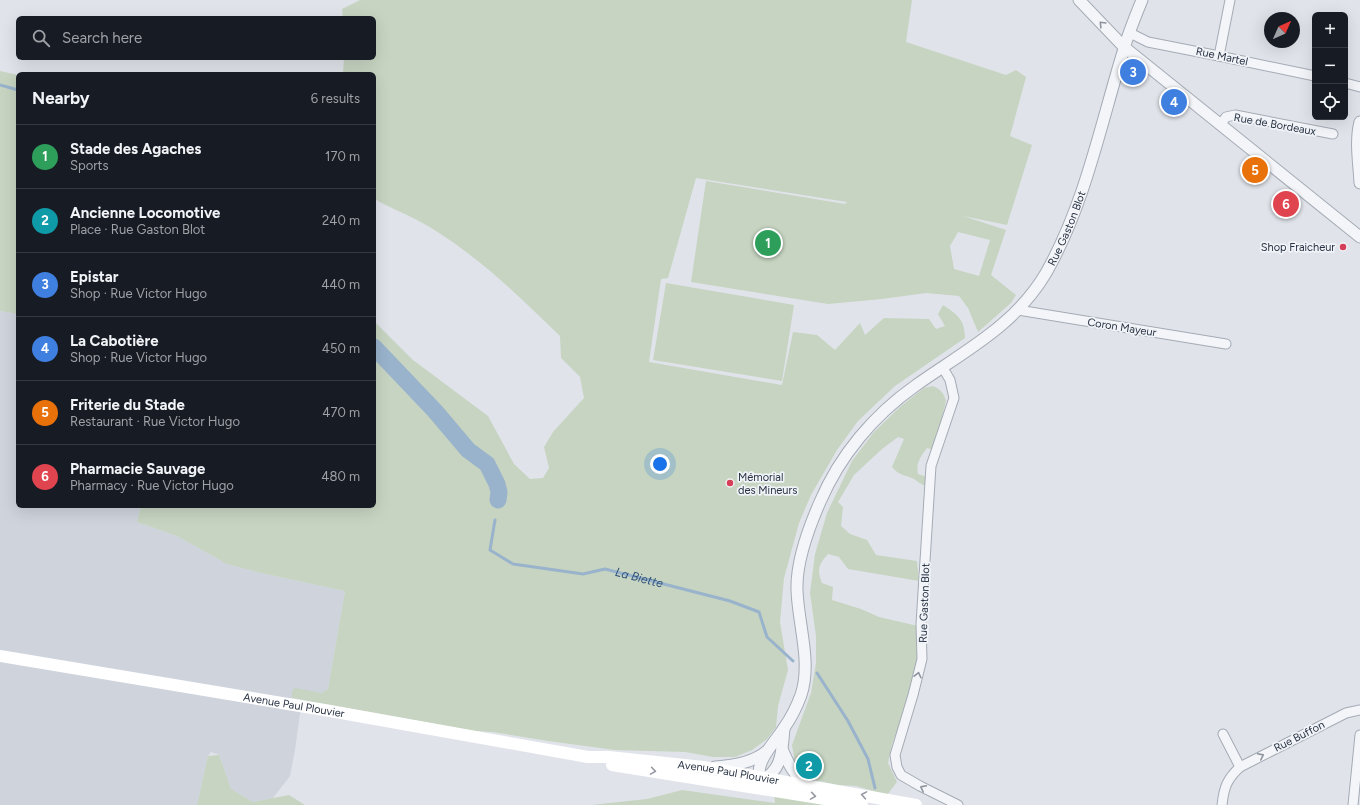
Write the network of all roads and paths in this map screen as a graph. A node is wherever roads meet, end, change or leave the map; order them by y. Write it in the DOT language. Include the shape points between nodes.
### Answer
graph roads {
  1 [pos="1079,0"];
  2 [pos="1142,0"];
  3 [pos="1230,0"];
  4 [pos="1130,33"];
  5 [pos="1124,47"];
  6 [pos="1219,56"];
  7 [pos="1312,75"];
  8 [pos="1348,84"];
  9 [pos="1360,87"];
  10 [pos="1360,122"];
  11 [pos="1220,125"];
  12 [pos="1333,134"];
  13 [pos="1360,183"];
  14 [pos="1360,238"];
  15 [pos="1018,310"];
  16 [pos="1226,344"];
  17 [pos="942,368"];
  18 [pos="0,656"];
  19 [pos="1360,710"];
  20 [pos="784,728"];
  21 [pos="1223,734"];
  22 [pos="1360,735"];
  23 [pos="770,748"];
  24 [pos="782,749"];
  25 [pos="588,757"];
  26 [pos="703,766"];
  27 [pos="1240,767"];
  28 [pos="685,776"];
  29 [pos="762,778"];
  30 [pos="809,785"];
  31 [pos="775,790"];
  32 [pos="862,805"];
  33 [pos="916,805"];
  34 [pos="958,805"];
  35 [pos="1222,805"];
  36 [pos="1353,805"];
  5 -- 1 [label="street, one-way"];
  2 -- 4 [label="street, Rue Gaston Blot"];
  3 -- 6 [label="street"];
  4 -- 5 [label="street, Rue Gaston Blot"];
  4 -- 6 [label="street, Rue Martel" via="1148,42"];
  5 -- 11 [label="street"];
  5 -- 15 [label="street, Rue Gaston Blot" via="1097,146 1072,218 1045,274"];
  6 -- 7 [label="street, Rue Martel"];
  8 -- 9 [label="street"];
  10 -- 13 [label="street" via="1357,131"];
  11 -- 12 [label="street, Rue de Bordeaux" via="1226,117 1235,115"];
  11 -- 14 [label="street"];
  15 -- 16 [label="street, Coron Mayeur"];
  15 -- 17 [label="street, Rue Gaston Blot" via="986,339"];
  17 -- 20 [label="street, Rue Gaston Blot" via="889,406 872,422 843,460 820,500 801,556 797,580 805,675 798,703"];
  34 -- 17 [label="street, Rue Gaston Blot, one-way" via="901,775 895,754 914,695 922,659 921,624 931,466 954,398 950,380"];
  18 -- 25 [label="main road, Avenue Paul Plouvier" via="334,711"];
  27 -- 19 [label="street, Rue Buffon, one-way" via="1346,713"];
  20 -- 23 [label="street, Rue Gaston Blot"];
  20 -- 24 [label="street, Rue Gaston Blot"];
  21 -- 27 [label="street"];
  22 -- 36 [label="street"];
  23 -- 26 [label="street, Rue Gaston Blot" via="757,757 734,765"];
  23 -- 29 [label="street, Rue Gaston Blot" via="760,762"];
  24 -- 29 [label="street, Rue Gaston Blot" via="776,770"];
  24 -- 30 [label="street" via="794,772"];
  25 -- 26 [label="main road, Avenue Paul Plouvier"];
  25 -- 28 [label="main road, Avenue Paul Plouvier, one-way" via="601,763"];
  26 -- 29 [label="main road, Avenue Paul Plouvier"];
  27 -- 35 [label="street, Rue Buffon" via="1225,786"];
  28 -- 29 [label="street" via="707,775 746,781"];
  28 -- 31 [label="main road, Avenue Paul Plouvier"];
  29 -- 30 [label="main road, Avenue Paul Plouvier"];
  29 -- 31 [label="street"];
  33 -- 30 [label="main road, Avenue Paul Plouvier, one-way"];
  31 -- 32 [label="main road, Avenue Paul Plouvier, one-way"];
}
